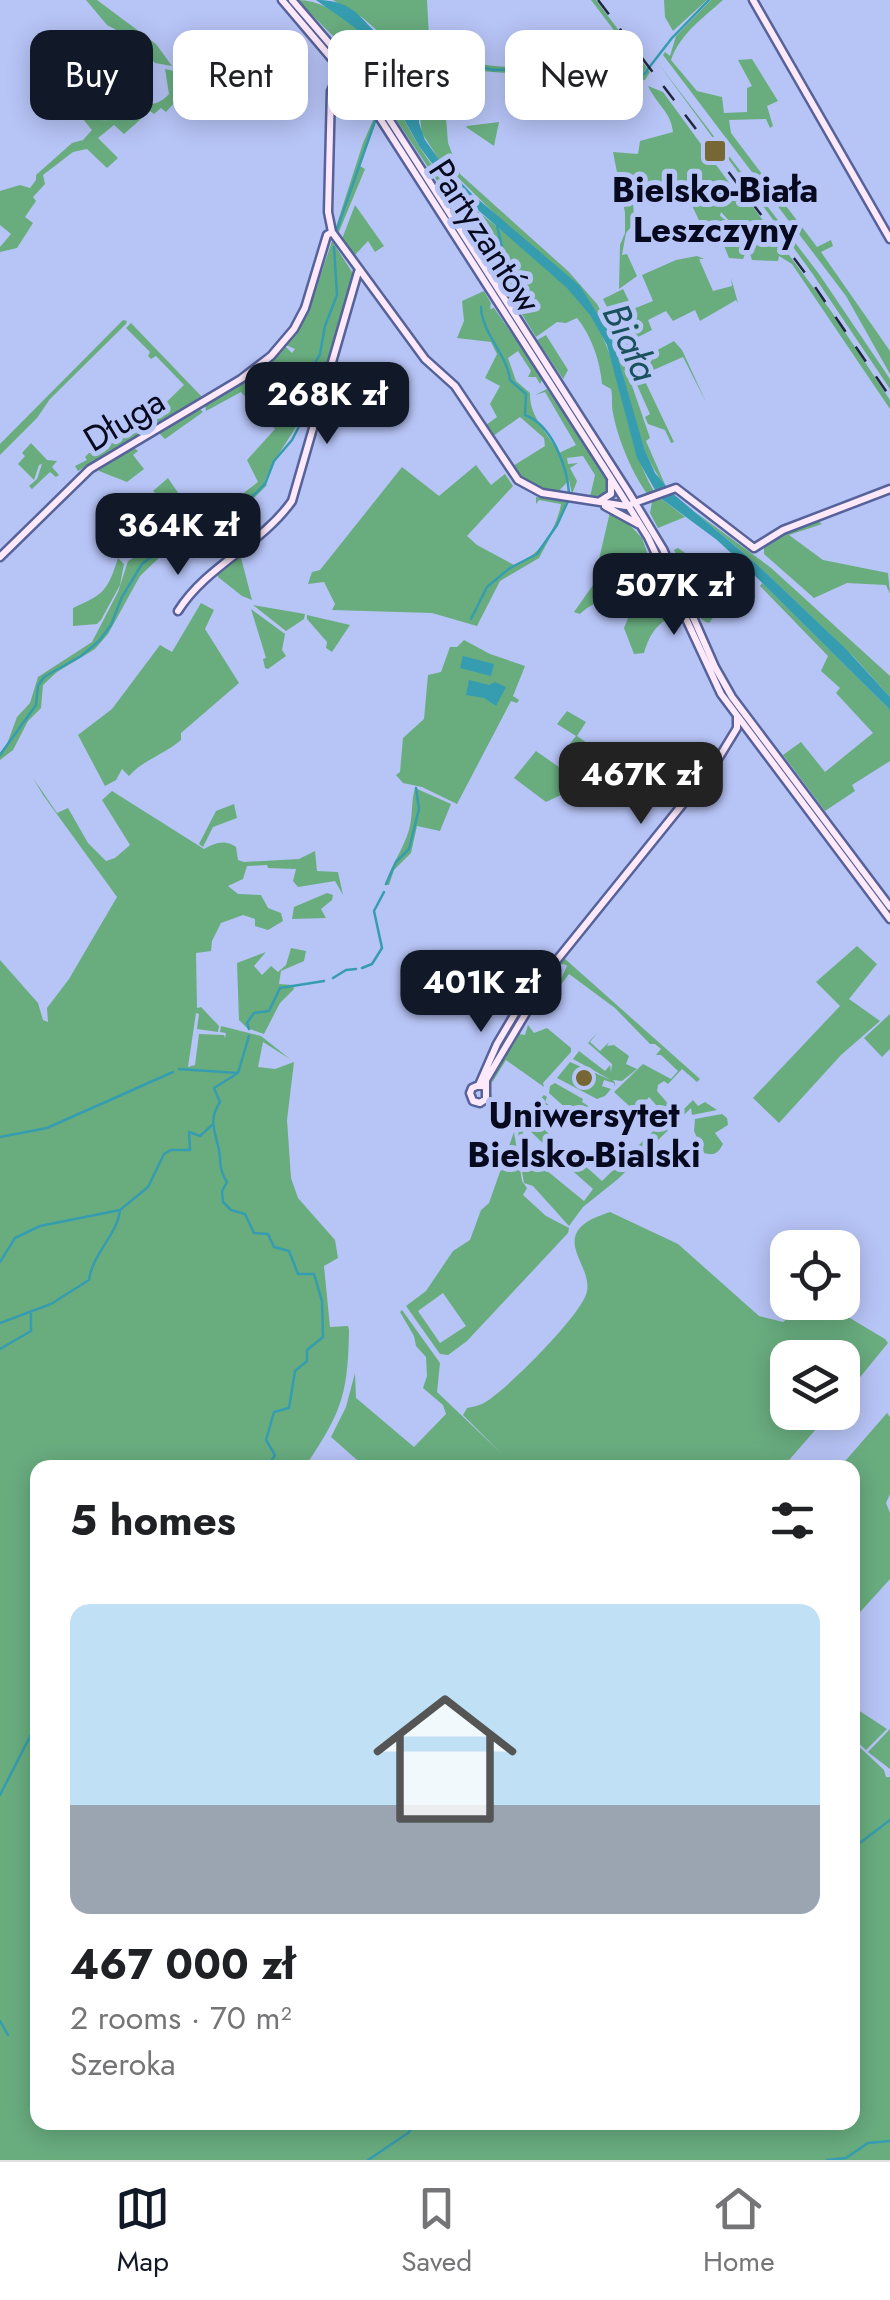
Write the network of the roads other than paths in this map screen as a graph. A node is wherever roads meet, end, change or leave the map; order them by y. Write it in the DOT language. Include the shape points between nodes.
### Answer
graph roads {
  1 [pos="282,0"];
  2 [pos="292,0"];
  3 [pos="753,0"];
  4 [pos="328,41"];
  5 [pos="328,54"];
  6 [pos="331,120"];
  7 [pos="379,120"];
  8 [pos="387,120"];
  9 [pos="332,232"];
  10 [pos="890,239"];
  11 [pos="359,270"];
  12 [pos="609,475"];
  13 [pos="890,490"];
  14 [pos="630,492"];
  15 [pos="650,498"];
  16 [pos="594,502"];
  17 [pos="633,506"];
  18 [pos="621,513"];
  19 [pos="646,518"];
  20 [pos="642,527"];
  21 [pos="0,556"];
  22 [pos="178,611"];
  23 [pos="744,726"];
  24 [pos="804,797"];
  25 [pos="890,906"];
  26 [pos="889,917"];
  27 [pos="482,1086"];
  1 -- 5 [label="main road, Partyzantów"];
  2 -- 4 [label="main road, Partyzantów"];
  3 -- 10 [label="main road"];
  6 -- 9 [label="main road"];
  7 -- 12 [label="main road, Partyzantów"];
  8 -- 14 [label="main road, Partyzantów"];
  9 -- 11 [label="main road"];
  9 -- 21 [label="main road, Długa" via="305,308 271,356 90,469"];
  11 -- 16 [label="main road" via="425,359 455,386 518,480 532,490"];
  11 -- 22 [label="main road" via="292,501 196,586"];
  12 -- 16 [label="main road" via="611,494"];
  12 -- 17 [label="main road, Partyzantów"];
  13 -- 15 [label="main road" via="783,530 754,548 679,490"];
  14 -- 15 [label="main road"];
  14 -- 17 [label="main road, Partyzantów"];
  15 -- 17 [label="main road"];
  15 -- 19 [label="main road"];
  16 -- 17 [label="main road"];
  16 -- 18 [label="main road"];
  17 -- 18 [label="main road"];
  17 -- 19 [label="main road"];
  17 -- 20 [label="main road"];
  18 -- 20 [label="main road"];
  19 -- 23 [label="main road"];
  20 -- 23 [label="main road" via="712,679"];
  23 -- 24 [label="main road"];
  23 -- 27 [label="main road" via="546,976"];
  24 -- 25 [label="main road"];
  24 -- 26 [label="main road"];
}
